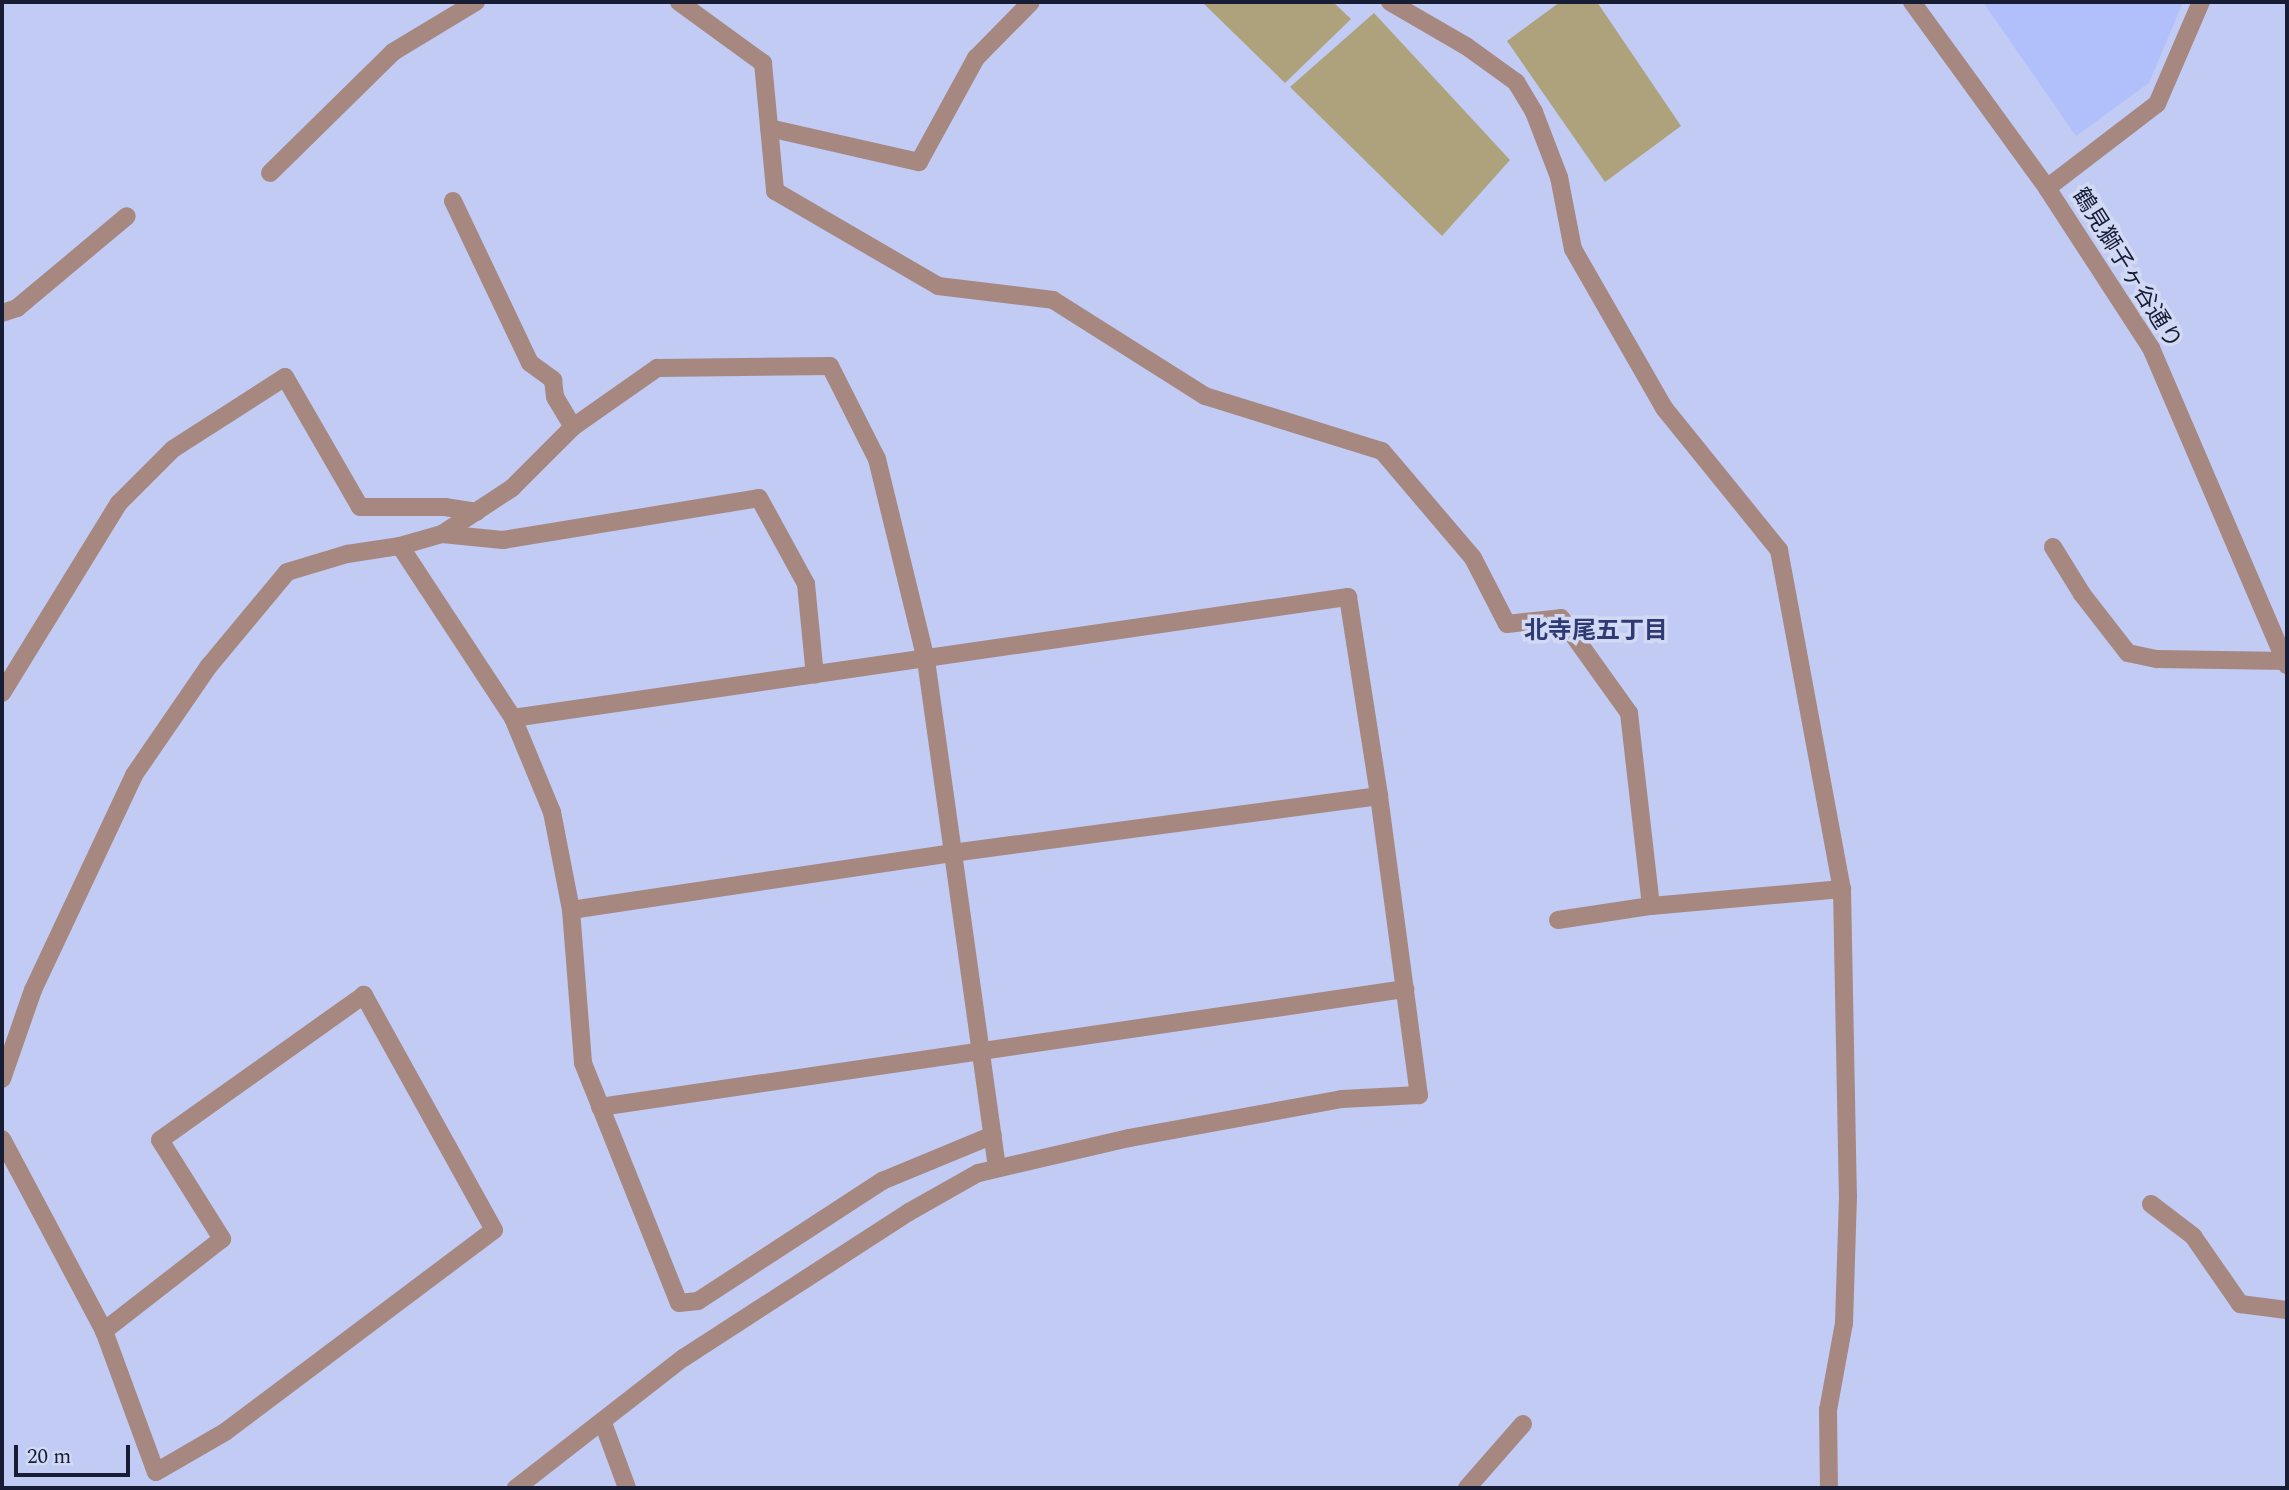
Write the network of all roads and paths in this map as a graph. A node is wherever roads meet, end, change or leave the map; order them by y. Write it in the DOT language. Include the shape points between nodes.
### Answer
graph roads {
  1 [pos="476,2"];
  2 [pos="679,2"];
  3 [pos="1031,2"];
  4 [pos="1390,2"];
  5 [pos="1913,2"];
  6 [pos="2201,2"];
  7 [pos="769,128"];
  8 [pos="270,173"];
  9 [pos="2047,188"];
  10 [pos="453,201"];
  11 [pos="127,216"];
  12 [pos="2,313"];
  13 [pos="573,427"];
  14 [pos="477,512"];
  15 [pos="442,534"];
  16 [pos="400,546"];
  17 [pos="2053,547"];
  18 [pos="926,660"];
  19 [pos="2287,661"];
  20 [pos="815,675"];
  21 [pos="2,693"];
  22 [pos="513,718"];
  23 [pos="1379,796"];
  24 [pos="953,853"];
  25 [pos="1842,889"];
  26 [pos="1651,906"];
  27 [pos="571,910"];
  28 [pos="1558,920"];
  29 [pos="1405,989"];
  30 [pos="982,1049"];
  31 [pos="2,1079"];
  32 [pos="600,1107"];
  33 [pos="993,1135"];
  34 [pos="2,1139"];
  35 [pos="997,1168"];
  36 [pos="2151,1204"];
  37 [pos="2287,1310"];
  38 [pos="104,1331"];
  39 [pos="603,1423"];
  40 [pos="1523,1424"];
  41 [pos="1464,1487"];
  42 [pos="516,1488"];
  43 [pos="627,1488"];
  44 [pos="1829,1488"];
  1 -- 8 [label="street" via="393,52"];
  2 -- 7 [label="street" via="763,63"];
  3 -- 7 [label="street" via="976,58 919,162"];
  4 -- 25 [label="street" via="1466,46 1516,82 1534,112 1559,177 1573,249 1664,408 1779,550"];
  5 -- 9 [label="street, 鶴見獅子ヶ谷通り"];
  6 -- 9 [label="street" via="2157,104"];
  7 -- 26 [label="street" via="775,191 938,286 1053,300 1205,396 1382,451 1473,558 1507,624 1561,618 1629,713"];
  9 -- 19 [label="street, 鶴見獅子ヶ谷通り" via="2151,348"];
  10 -- 13 [label="street" via="530,363 553,380 555,397"];
  11 -- 12 [label="street" via="17,308"];
  13 -- 14 [label="street" via="512,488"];
  13 -- 18 [label="street" via="657,369 831,366 877,459"];
  14 -- 15 [label="street"];
  14 -- 21 [label="street" via="445,507 360,507 285,377 173,449 119,503"];
  15 -- 16 [label="street"];
  15 -- 20 [label="street" via="503,540 759,498 806,584"];
  16 -- 22 [label="street"];
  16 -- 31 [label="street" via="347,554 287,572 209,666 134,775 33,990"];
  17 -- 19 [label="street" via="2128,653 2157,659"];
  18 -- 20 [label="street"];
  18 -- 23 [label="street" via="1348,597"];
  18 -- 24 [label="street"];
  20 -- 22 [label="street"];
  22 -- 27 [label="street" via="552,812"];
  23 -- 24 [label="street"];
  23 -- 29 [label="street"];
  24 -- 27 [label="street"];
  24 -- 30 [label="street"];
  25 -- 26 [label="street"];
  25 -- 44 [label="street" via="1848,1196 1844,1322 1828,1410"];
  26 -- 28 [label="street"];
  27 -- 32 [label="street" via="583,1063"];
  29 -- 30 [label="street"];
  29 -- 35 [label="street" via="1419,1095 1342,1099 1129,1138"];
  30 -- 32 [label="street"];
  30 -- 33 [label="street"];
  32 -- 33 [label="street" via="679,1303 698,1301 882,1181"];
  33 -- 35 [label="street"];
  34 -- 38 [label="street"];
  35 -- 39 [label="street" via="978,1172 909,1212 683,1358"];
  36 -- 37 [label="street" via="2193,1236 2240,1304"];
  38 -- 38 [label="street" via="156,1472 225,1432 494,1230 364,995 160,1140 222,1240"];
  39 -- 42 [label="street"];
  39 -- 43 [label="street"];
  40 -- 41 [label="street"];
}
